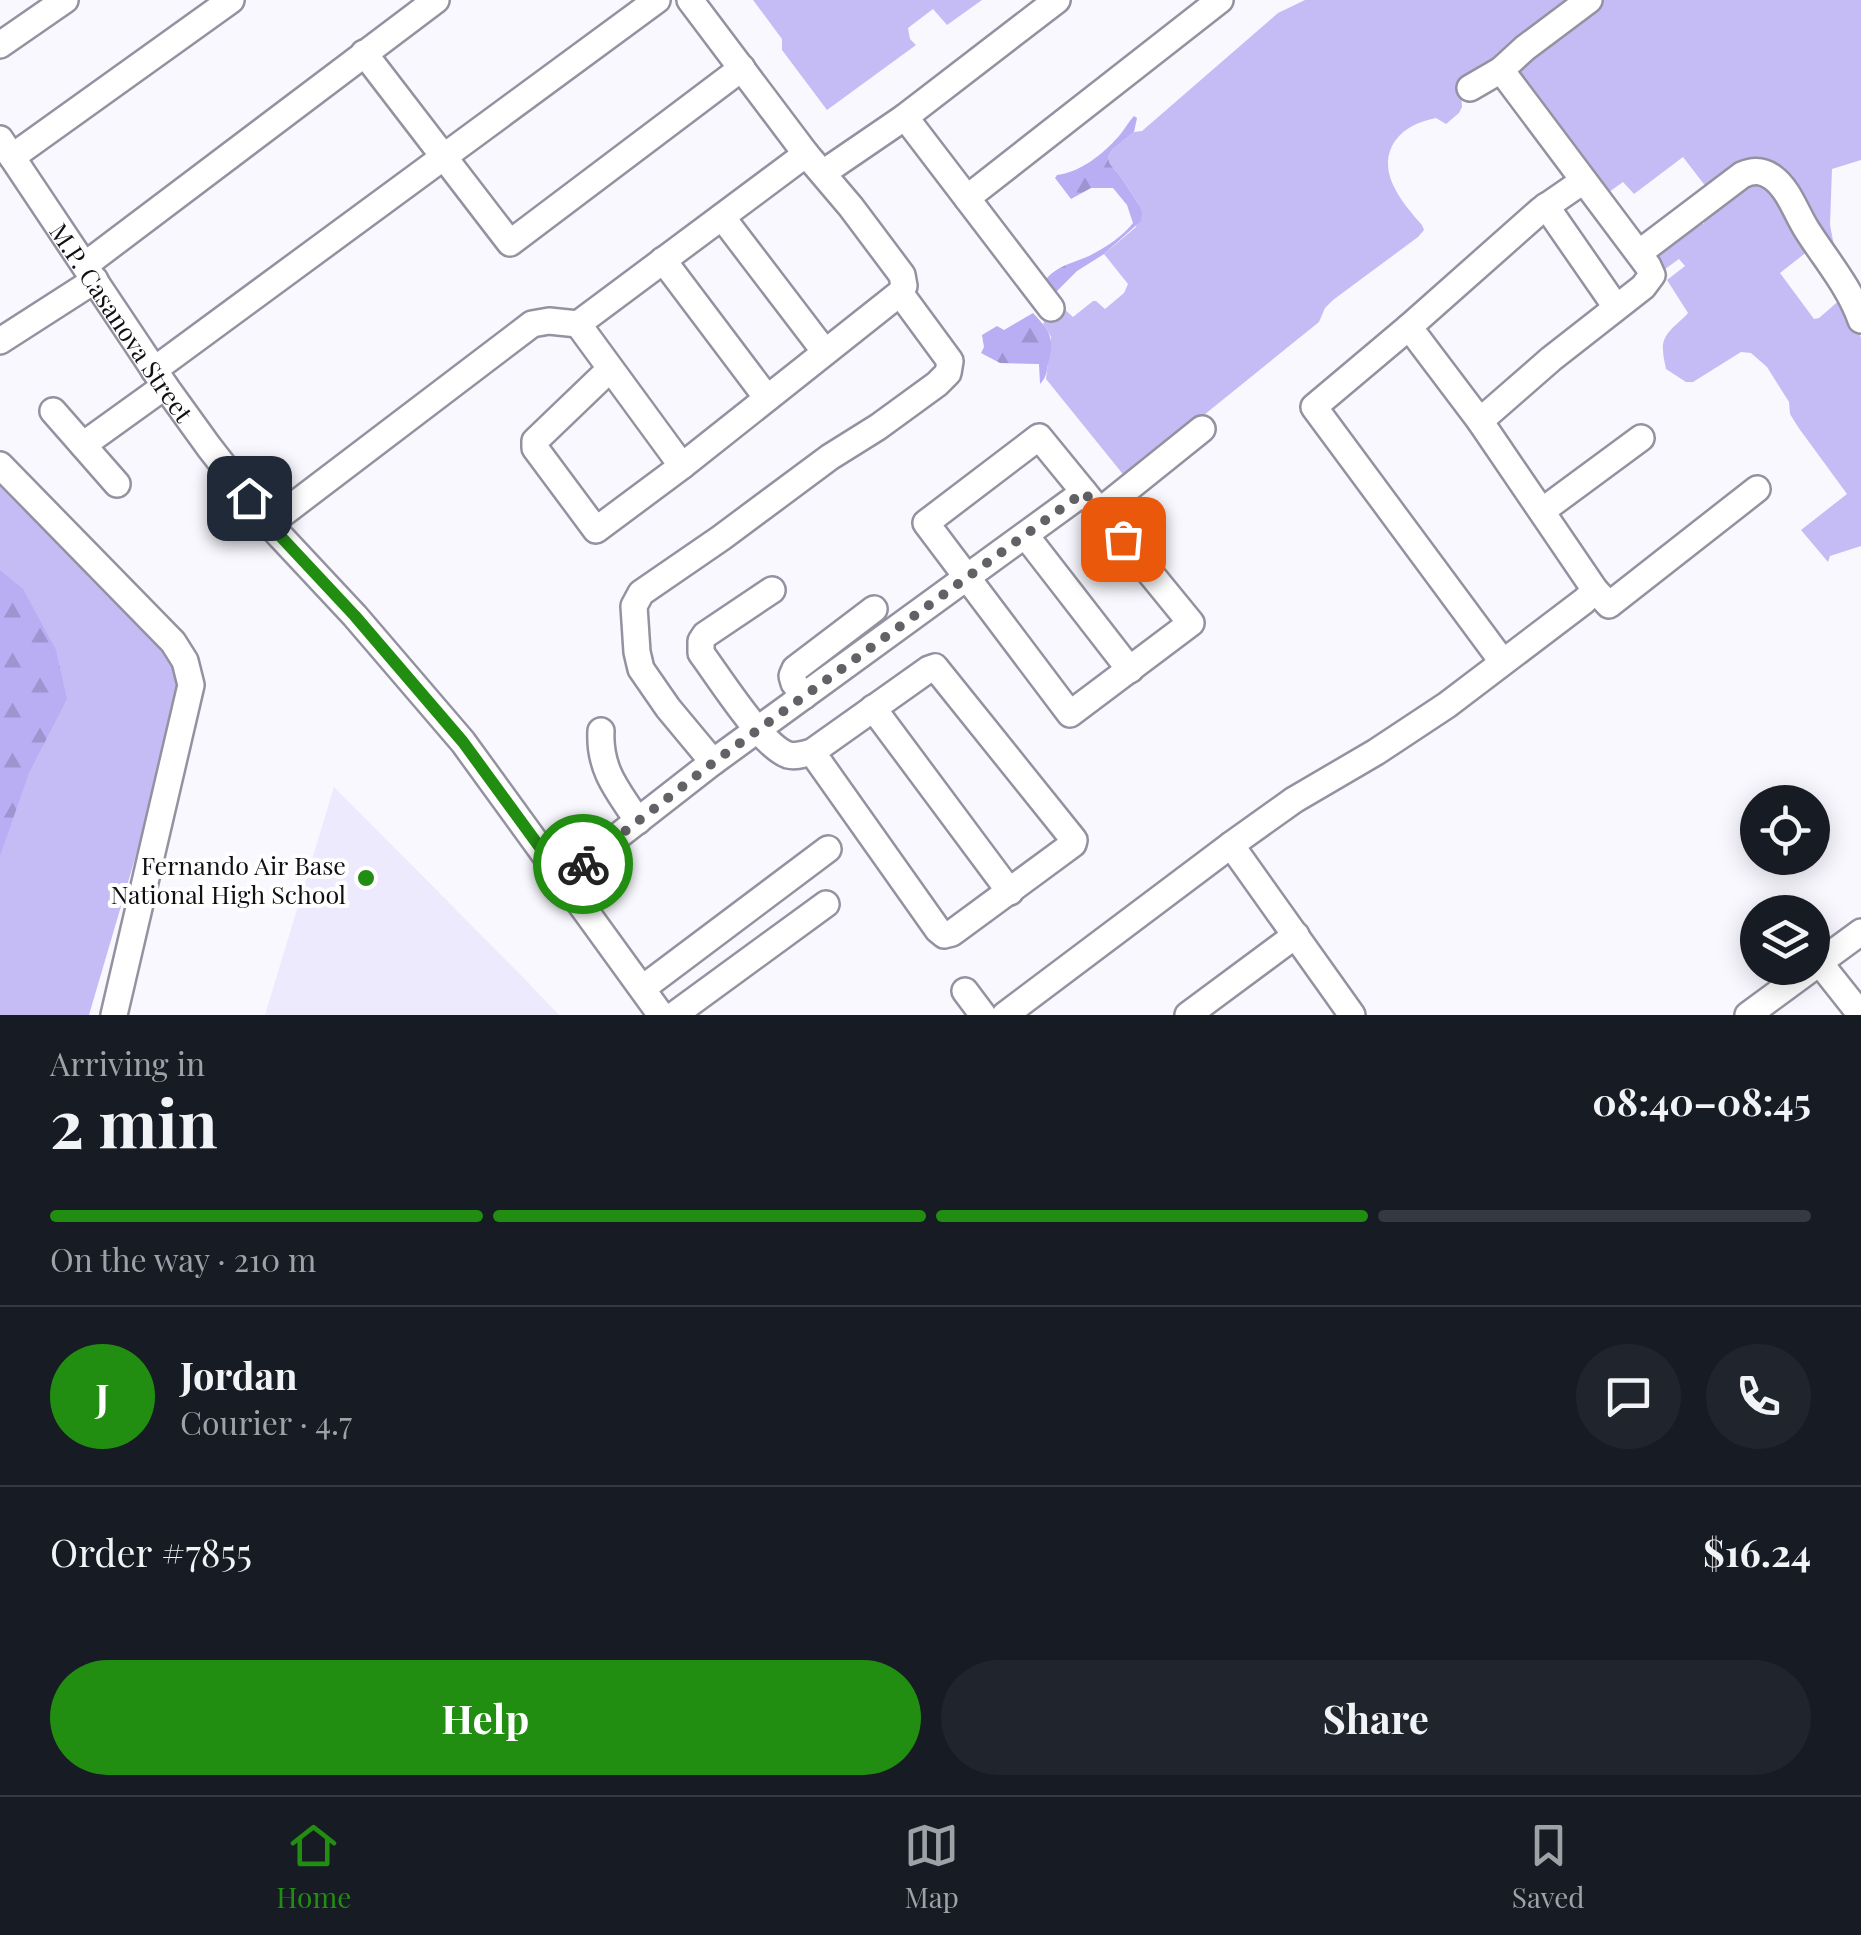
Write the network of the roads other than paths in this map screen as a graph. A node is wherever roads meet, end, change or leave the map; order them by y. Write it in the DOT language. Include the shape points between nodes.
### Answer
graph roads {
  1 [pos="65,0"];
  2 [pos="231,0"];
  3 [pos="436,0"];
  4 [pos="657,0"];
  5 [pos="690,0"];
  6 [pos="1056,0"];
  7 [pos="1589,0"];
  8 [pos="1215,2"];
  9 [pos="0,45"];
  10 [pos="364,53"];
  11 [pos="742,68"];
  12 [pos="1501,70"];
  13 [pos="1470,88"];
  14 [pos="906,117"];
  15 [pos="6,148"];
  16 [pos="444,157"];
  17 [pos="814,164"];
  18 [pos="1583,181"];
  19 [pos="967,198"];
  20 [pos="1546,206"];
  21 [pos="722,217"];
  22 [pos="1639,253"];
  23 [pos="664,260"];
  24 [pos="90,273"];
  25 [pos="900,293"];
  26 [pos="1616,306"];
  27 [pos="1051,308"];
  28 [pos="1861,320"];
  29 [pos="578,324"];
  30 [pos="1409,327"];
  31 [pos="0,341"];
  32 [pos="825,352"];
  33 [pos="610,369"];
  34 [pos="159,378"];
  35 [pos="768,398"];
  36 [pos="53,411"];
  37 [pos="1480,421"];
  38 [pos="1202,428"];
  39 [pos="1641,438"];
  40 [pos="83,445"];
  41 [pos="0,465"];
  42 [pos="682,466"];
  43 [pos="117,484"];
  44 [pos="1757,489"];
  45 [pos="1092,502"];
  46 [pos="1542,511"];
  47 [pos="269,524"];
  48 [pos="1026,536"];
  49 [pos="968,578"];
  50 [pos="772,590"];
  51 [pos="1594,590"];
  52 [pos="874,609"];
  53 [pos="1502,662"];
  54 [pos="1130,670"];
  55 [pos="804,696"];
  56 [pos="873,708"];
  57 [pos="601,730"];
  58 [pos="758,730"];
  59 [pos="812,752"];
  60 [pos="714,762"];
  61 [pos="638,820"];
  62 [pos="1230,845"];
  63 [pos="828,849"];
  64 [pos="563,879"];
  65 [pos="1010,892"];
  66 [pos="826,904"];
  67 [pos="1861,932"];
  68 [pos="1296,935"];
  69 [pos="1830,955"];
  70 [pos="1830,975"];
  71 [pos="1789,985"];
  72 [pos="642,988"];
  73 [pos="964,990"];
  74 [pos="114,1015"];
  75 [pos="661,1015"];
  76 [pos="674,1015"];
  77 [pos="983,1015"];
  78 [pos="1005,1015"];
  79 [pos="1188,1015"];
  80 [pos="1352,1015"];
  81 [pos="1748,1015"];
  82 [pos="1861,1015"];
  1 -- 9 [label="street"];
  2 -- 15 [label="street"];
  3 -- 10 [label="street"];
  4 -- 16 [label="street"];
  5 -- 11 [label="street"];
  6 -- 14 [label="street"];
  7 -- 12 [label="street"];
  8 -- 19 [label="street"];
  10 -- 16 [label="street"];
  10 -- 24 [label="street"];
  11 -- 16 [label="street" via="510,243"];
  11 -- 17 [label="street"];
  12 -- 13 [label="street"];
  12 -- 18 [label="street"];
  14 -- 17 [label="street"];
  14 -- 19 [label="street"];
  15 -- 24 [label="street, M.P. Casanova Street"];
  16 -- 34 [label="street"];
  17 -- 21 [label="street"];
  17 -- 25 [label="street" via="902,275"];
  18 -- 20 [label="street"];
  18 -- 22 [label="street"];
  19 -- 27 [label="street"];
  20 -- 26 [label="street"];
  20 -- 30 [label="street"];
  21 -- 23 [label="street"];
  21 -- 32 [label="street"];
  22 -- 26 [label="street" via="1651,278"];
  22 -- 28 [label="street" via="1747,172 1765,172 1783,187"];
  23 -- 29 [label="street"];
  23 -- 35 [label="street"];
  24 -- 31 [label="street"];
  24 -- 34 [label="street, M.P. Casanova Street"];
  25 -- 32 [label="street"];
  25 -- 60 [label="street" via="950,360 948,373 641,593 634,606 642,669"];
  26 -- 37 [label="street"];
  29 -- 33 [label="street"];
  29 -- 47 [label="street" via="532,324"];
  30 -- 37 [label="street"];
  30 -- 53 [label="street" via="1314,407"];
  32 -- 35 [label="street"];
  33 -- 42 [label="street"];
  33 -- 42 [label="street" via="535,440 546,464 596,530"];
  34 -- 40 [label="street"];
  34 -- 47 [label="street, M.P. Casanova Street"];
  35 -- 42 [label="street"];
  36 -- 40 [label="street"];
  37 -- 46 [label="street"];
  38 -- 45 [label="street"];
  39 -- 46 [label="street"];
  40 -- 43 [label="street"];
  41 -- 74 [label="street" via="172,642 191,685"];
  44 -- 51 [label="street" via="1610,605"];
  45 -- 48 [label="street"];
  45 -- 49 [label="street" via="1039,437 926,523"];
  45 -- 54 [label="street" via="1191,623"];
  46 -- 51 [label="street"];
  47 -- 64 [label="street, M.P. Casanova Street" via="463,742"];
  48 -- 49 [label="street"];
  48 -- 54 [label="street"];
  49 -- 54 [label="street" via="1070,714"];
  49 -- 55 [label="street"];
  50 -- 58 [label="street" via="701,642 701,653"];
  51 -- 53 [label="street"];
  52 -- 55 [label="street" via="796,669 794,683"];
  53 -- 62 [label="street"];
  55 -- 58 [label="street"];
  56 -- 59 [label="street"];
  56 -- 65 [label="street"];
  56 -- 65 [label="street" via="934,667 1072,836 1073,844"];
  57 -- 61 [label="street" via="608,777"];
  58 -- 59 [label="street" via="788,755"];
  58 -- 60 [label="street"];
  59 -- 65 [label="street" via="944,935"];
  60 -- 61 [label="street"];
  61 -- 64 [label="street"];
  62 -- 68 [label="street"];
  62 -- 78 [label="street"];
  63 -- 72 [label="street"];
  64 -- 72 [label="street, M.P. Casanova Street"];
  66 -- 76 [label="street"];
  67 -- 69 [label="street"];
  68 -- 79 [label="street"];
  68 -- 80 [label="street"];
  70 -- 82 [label="street"];
  71 -- 81 [label="street"];
  72 -- 75 [label="street, M.P. Casanova Street"];
  73 -- 77 [label="street"];
}
